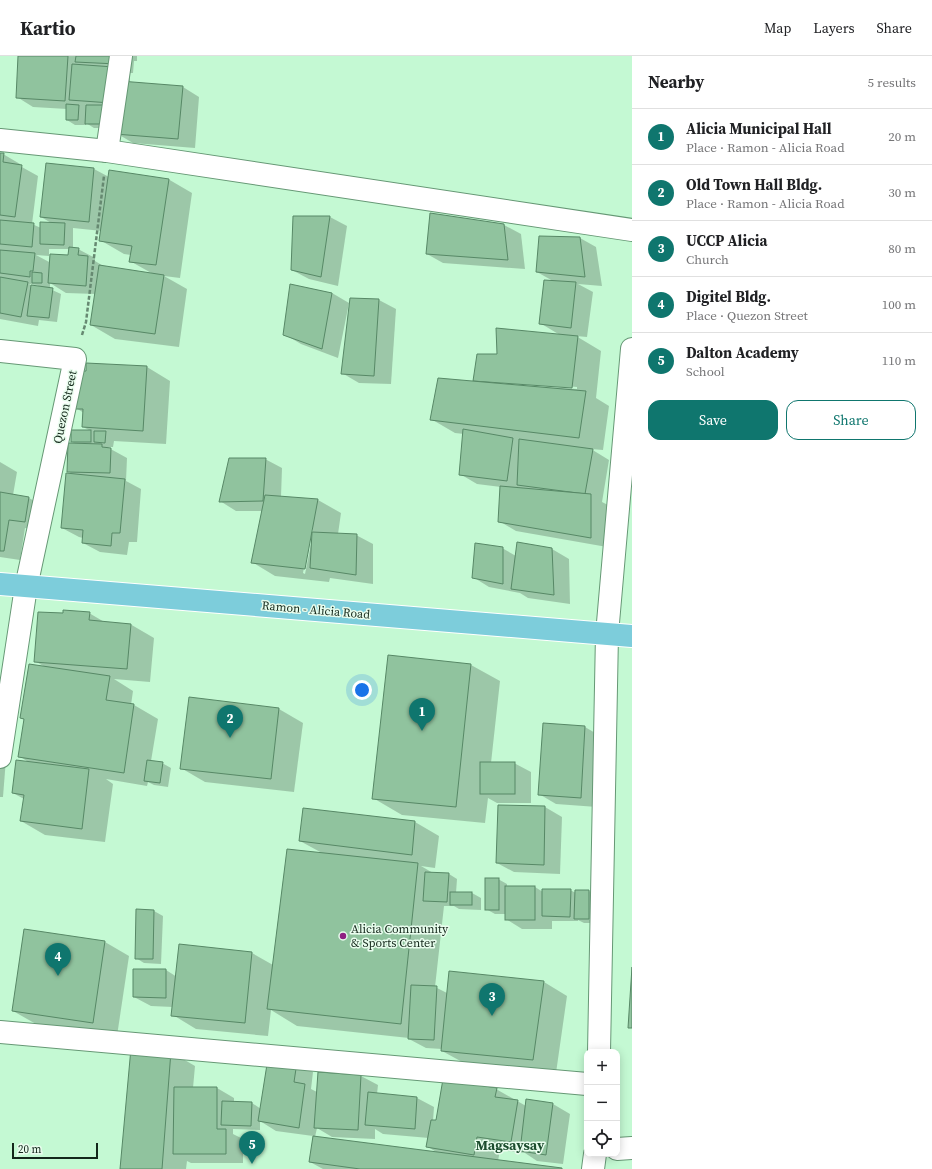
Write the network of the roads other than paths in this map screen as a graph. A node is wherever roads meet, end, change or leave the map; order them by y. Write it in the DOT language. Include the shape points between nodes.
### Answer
graph roads {
  1 [pos="122,56"];
  2 [pos="0,140"];
  3 [pos="107,151"];
  4 [pos="632,230"];
  5 [pos="632,349"];
  6 [pos="0,352"];
  7 [pos="0,584"];
  8 [pos="26,587"];
  9 [pos="607,634"];
  10 [pos="632,636"];
  11 [pos="0,757"];
  12 [pos="0,1032"];
  13 [pos="598,1049"];
  14 [pos="584,1084"];
  15 [pos="632,1148"];
  16 [pos="620,1149"];
  17 [pos="595,1157"];
  18 [pos="593,1169"];
  1 -- 3 [label="street"];
  2 -- 3 [label="street"];
  3 -- 4 [label="street"];
  5 -- 9 [label="street"];
  6 -- 8 [label="street, Quezon Street" via="76,359"];
  7 -- 8 [label="main road, Ramon - Alicia Road"];
  8 -- 9 [label="main road, Ramon - Alicia Road"];
  8 -- 11 [label="street, Quezon Street"];
  9 -- 10 [label="main road, Ramon - Alicia Road"];
  9 -- 13 [label="street"];
  12 -- 14 [label="street"];
  15 -- 16 [label="street"];
  17 -- 18 [label="street"];
}
